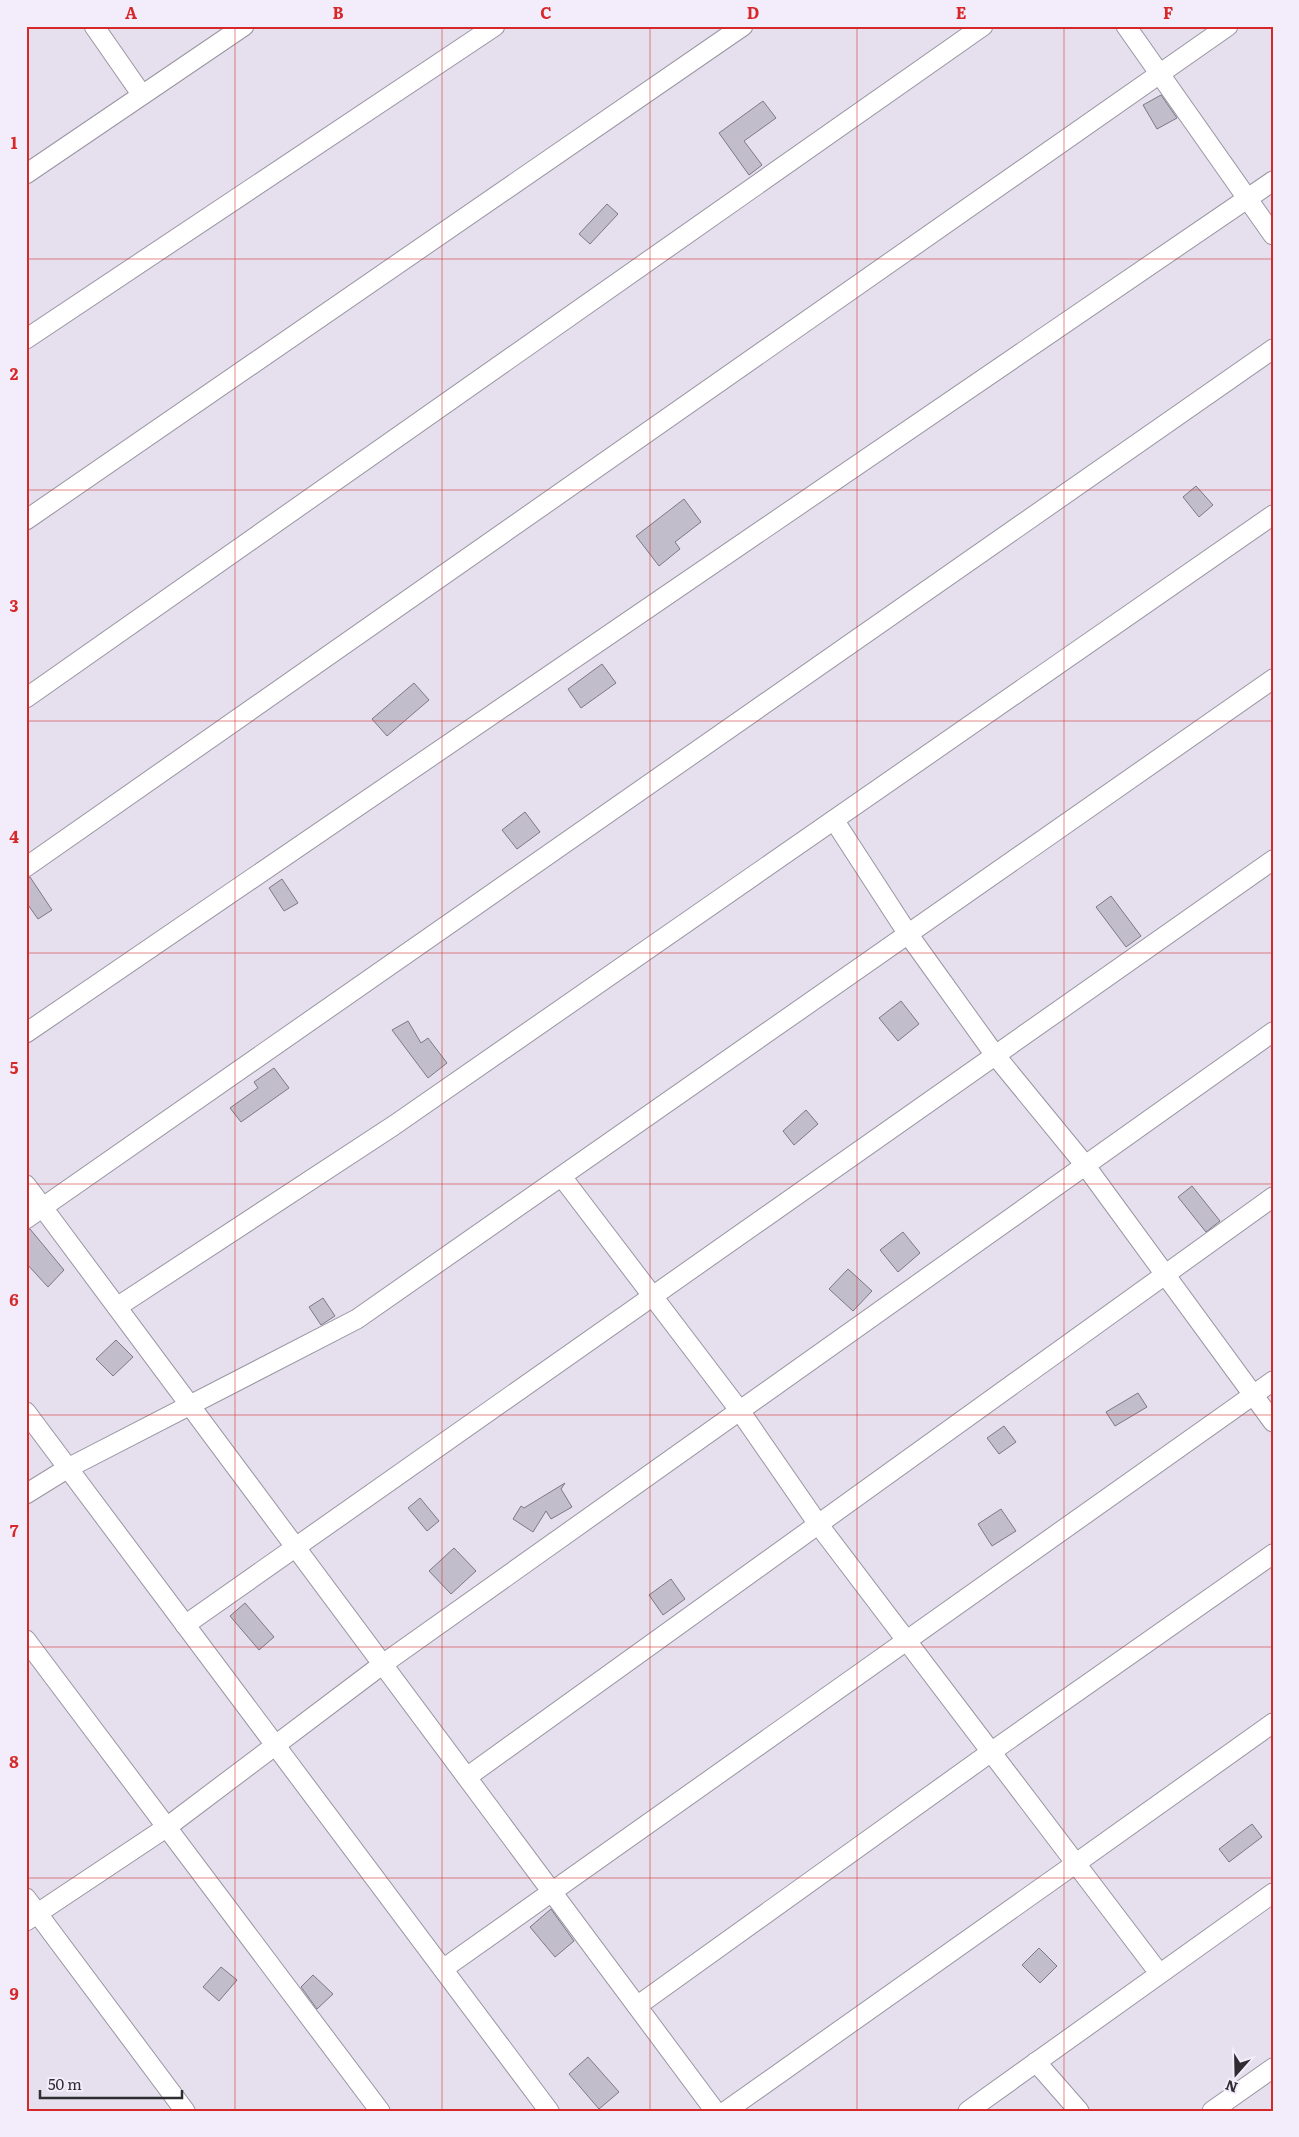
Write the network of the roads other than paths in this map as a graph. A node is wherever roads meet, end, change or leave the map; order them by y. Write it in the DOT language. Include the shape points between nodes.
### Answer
graph roads {
  1 [pos="94,26"];
  2 [pos="244,26"];
  3 [pos="495,26"];
  4 [pos="743,26"];
  5 [pos="983,26"];
  6 [pos="1126,26"];
  7 [pos="1228,26"];
  8 [pos="1160,74"];
  9 [pos="142,95"];
  10 [pos="26,174"];
  11 [pos="1273,181"];
  12 [pos="1247,198"];
  13 [pos="1273,235"];
  14 [pos="26,339"];
  15 [pos="1273,349"];
  16 [pos="1273,515"];
  17 [pos="26,520"];
  18 [pos="1273,679"];
  19 [pos="26,698"];
  20 [pos="834,820"];
  21 [pos="1273,860"];
  22 [pos="26,867"];
  23 [pos="908,934"];
  24 [pos="1273,1032"];
  25 [pos="26,1033"];
  26 [pos="995,1055"];
  27 [pos="1085,1165"];
  28 [pos="562,1177"];
  29 [pos="26,1185"];
  30 [pos="1273,1197"];
  31 [pos="43,1207"];
  32 [pos="26,1219"];
  33 [pos="1165,1274"];
  34 [pos="652,1296"];
  35 [pos="117,1307"];
  36 [pos="1273,1381"];
  37 [pos="1252,1396"];
  38 [pos="190,1404"];
  39 [pos="740,1411"];
  40 [pos="26,1412"];
  41 [pos="1273,1422"];
  42 [pos="68,1468"];
  43 [pos="26,1494"];
  44 [pos="818,1524"];
  45 [pos="296,1547"];
  46 [pos="1273,1554"];
  47 [pos="185,1625"];
  48 [pos="26,1640"];
  49 [pos="906,1641"];
  50 [pos="383,1664"];
  51 [pos="1273,1722"];
  52 [pos="276,1746"];
  53 [pos="991,1752"];
  54 [pos="467,1777"];
  55 [pos="167,1827"];
  56 [pos="1075,1864"];
  57 [pos="552,1892"];
  58 [pos="1273,1893"];
  59 [pos="26,1898"];
  60 [pos="32,1917"];
  61 [pos="443,1969"];
  62 [pos="1159,1974"];
  63 [pos="637,2006"];
  64 [pos="1036,2062"];
  65 [pos="1273,2068"];
  66 [pos="185,2111"];
  67 [pos="380,2111"];
  68 [pos="549,2111"];
  69 [pos="715,2111"];
  70 [pos="726,2111"];
  71 [pos="968,2111"];
  72 [pos="1080,2111"];
  73 [pos="1212,2111"];
  1 -- 9 [label="street"];
  2 -- 9 [label="street"];
  3 -- 14 [label="street"];
  4 -- 17 [label="street"];
  5 -- 19 [label="street"];
  6 -- 8 [label="street"];
  7 -- 8 [label="street"];
  8 -- 12 [label="street"];
  8 -- 22 [label="street"];
  9 -- 10 [label="street"];
  11 -- 12 [label="street"];
  12 -- 13 [label="street"];
  12 -- 25 [label="street"];
  15 -- 31 [label="street"];
  16 -- 20 [label="street"];
  18 -- 23 [label="street"];
  20 -- 23 [label="street"];
  20 -- 35 [label="street" via="393,1126"];
  21 -- 26 [label="street"];
  23 -- 26 [label="street"];
  23 -- 28 [label="street"];
  24 -- 27 [label="street"];
  26 -- 27 [label="street"];
  26 -- 34 [label="street"];
  27 -- 33 [label="street"];
  27 -- 39 [label="street"];
  28 -- 34 [label="street"];
  28 -- 38 [label="street" via="358,1319"];
  29 -- 31 [label="street"];
  30 -- 33 [label="street"];
  31 -- 32 [label="street"];
  31 -- 35 [label="street"];
  33 -- 37 [label="street"];
  33 -- 44 [label="street"];
  34 -- 39 [label="street"];
  34 -- 45 [label="street"];
  35 -- 38 [label="street"];
  36 -- 37 [label="street"];
  37 -- 41 [label="street"];
  37 -- 49 [label="street"];
  38 -- 42 [label="street"];
  38 -- 45 [label="street"];
  39 -- 44 [label="street"];
  39 -- 50 [label="street"];
  40 -- 42 [label="street"];
  42 -- 43 [label="street"];
  42 -- 47 [label="street"];
  44 -- 49 [label="street"];
  44 -- 54 [label="street"];
  45 -- 47 [label="street"];
  45 -- 50 [label="street"];
  46 -- 53 [label="street"];
  47 -- 52 [label="street"];
  48 -- 55 [label="street"];
  49 -- 53 [label="street"];
  49 -- 57 [label="street"];
  50 -- 52 [label="street"];
  50 -- 54 [label="street"];
  51 -- 56 [label="street"];
  52 -- 55 [label="street"];
  52 -- 61 [label="street"];
  53 -- 56 [label="street"];
  53 -- 63 [label="street"];
  54 -- 57 [label="street"];
  55 -- 60 [label="street"];
  55 -- 67 [label="street"];
  56 -- 62 [label="street"];
  56 -- 70 [label="street"];
  57 -- 61 [label="street"];
  57 -- 63 [label="street"];
  58 -- 62 [label="street"];
  59 -- 60 [label="street"];
  60 -- 66 [label="street"];
  61 -- 68 [label="street"];
  62 -- 64 [label="street"];
  63 -- 69 [label="street"];
  64 -- 71 [label="street"];
  64 -- 72 [label="street"];
  65 -- 73 [label="street"];
}
